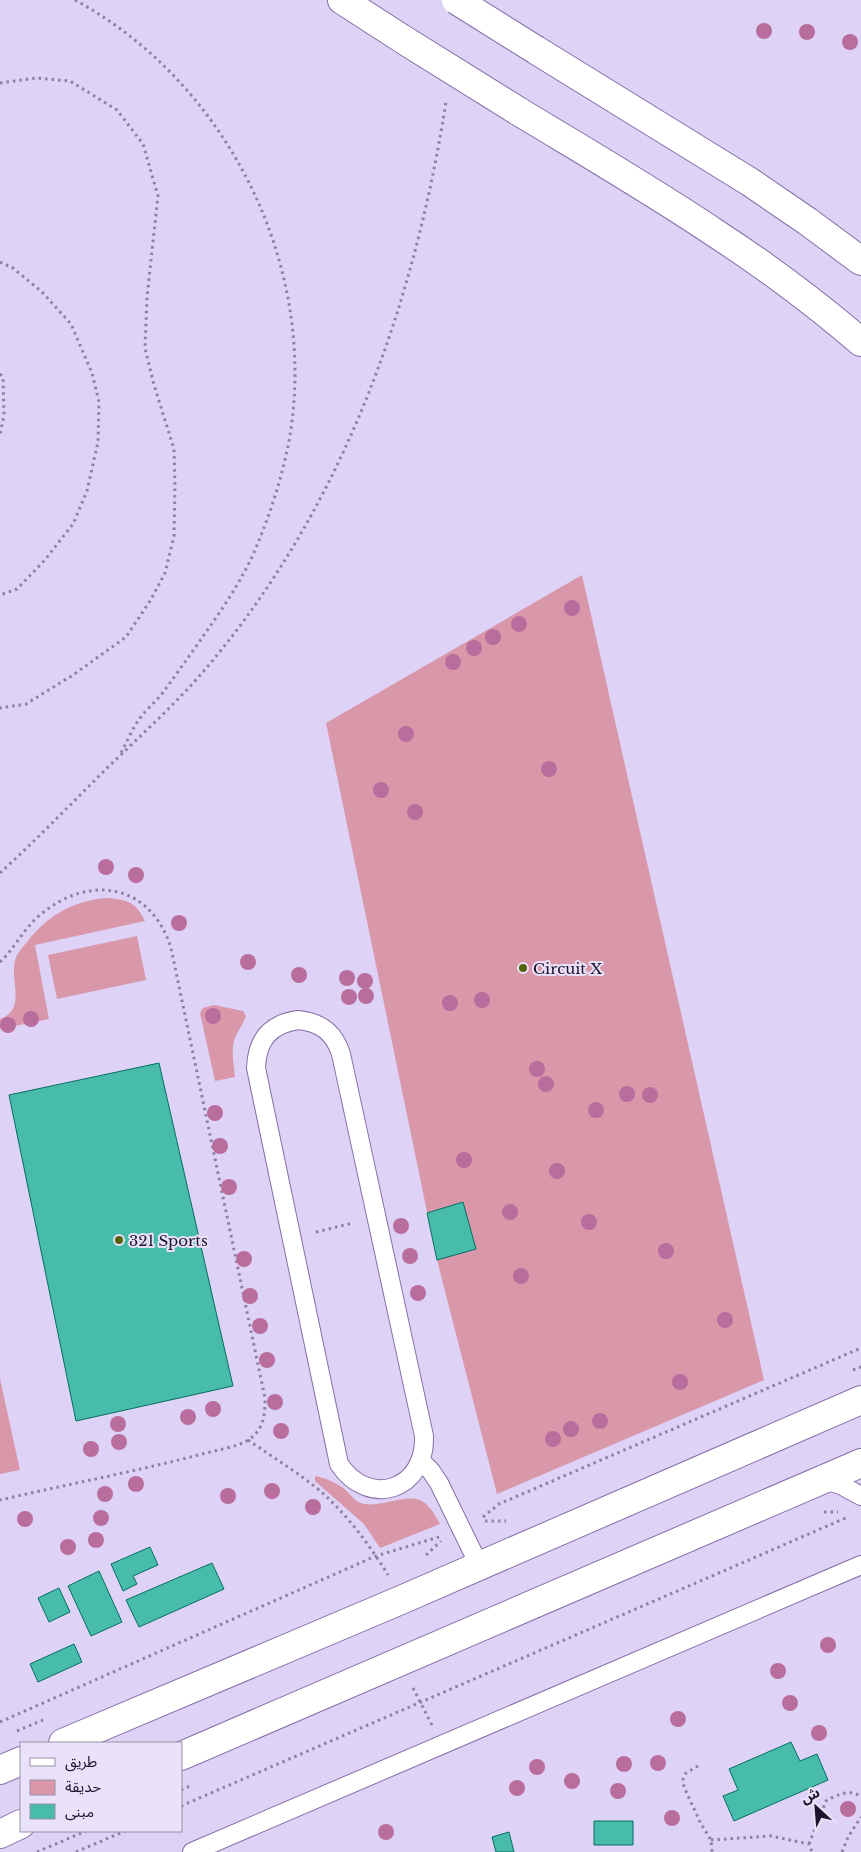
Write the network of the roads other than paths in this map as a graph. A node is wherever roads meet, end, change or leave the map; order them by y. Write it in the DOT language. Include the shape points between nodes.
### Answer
graph roads {
  1 [pos="342,0"];
  2 [pos="456,0"];
  3 [pos="861,261"];
  4 [pos="861,342"];
  5 [pos="861,1400"];
  6 [pos="421,1461"];
  7 [pos="861,1463"];
  8 [pos="824,1480"];
  9 [pos="861,1496"];
  10 [pos="861,1556"];
  11 [pos="479,1565"];
  12 [pos="854,1567"];
  13 [pos="65,1742"];
  14 [pos="182,1756"];
  15 [pos="20,1761"];
  16 [pos="0,1770"];
  17 [pos="20,1824"];
  18 [pos="0,1834"];
  19 [pos="192,1852"];
  1 -- 4 [label="main road, bridge" via="715,232 794,288"];
  2 -- 3 [label="main road, bridge" via="750,182"];
  5 -- 11 [label="main road"];
  6 -- 6 [label="lane" via="424,1436 341,1054 330,1033 310,1021 286,1022 266,1035 256,1056 256,1068 339,1464 356,1483 381,1489 405,1481"];
  6 -- 11 [label="lane" via="439,1483"];
  7 -- 8 [label="main road"];
  8 -- 9 [label="lane"];
  8 -- 14 [label="main road"];
  10 -- 12 [label="lane"];
  11 -- 13 [label="main road"];
  12 -- 19 [label="lane"];
  15 -- 16 [label="main road"];
  17 -- 18 [label="main road"];
}
